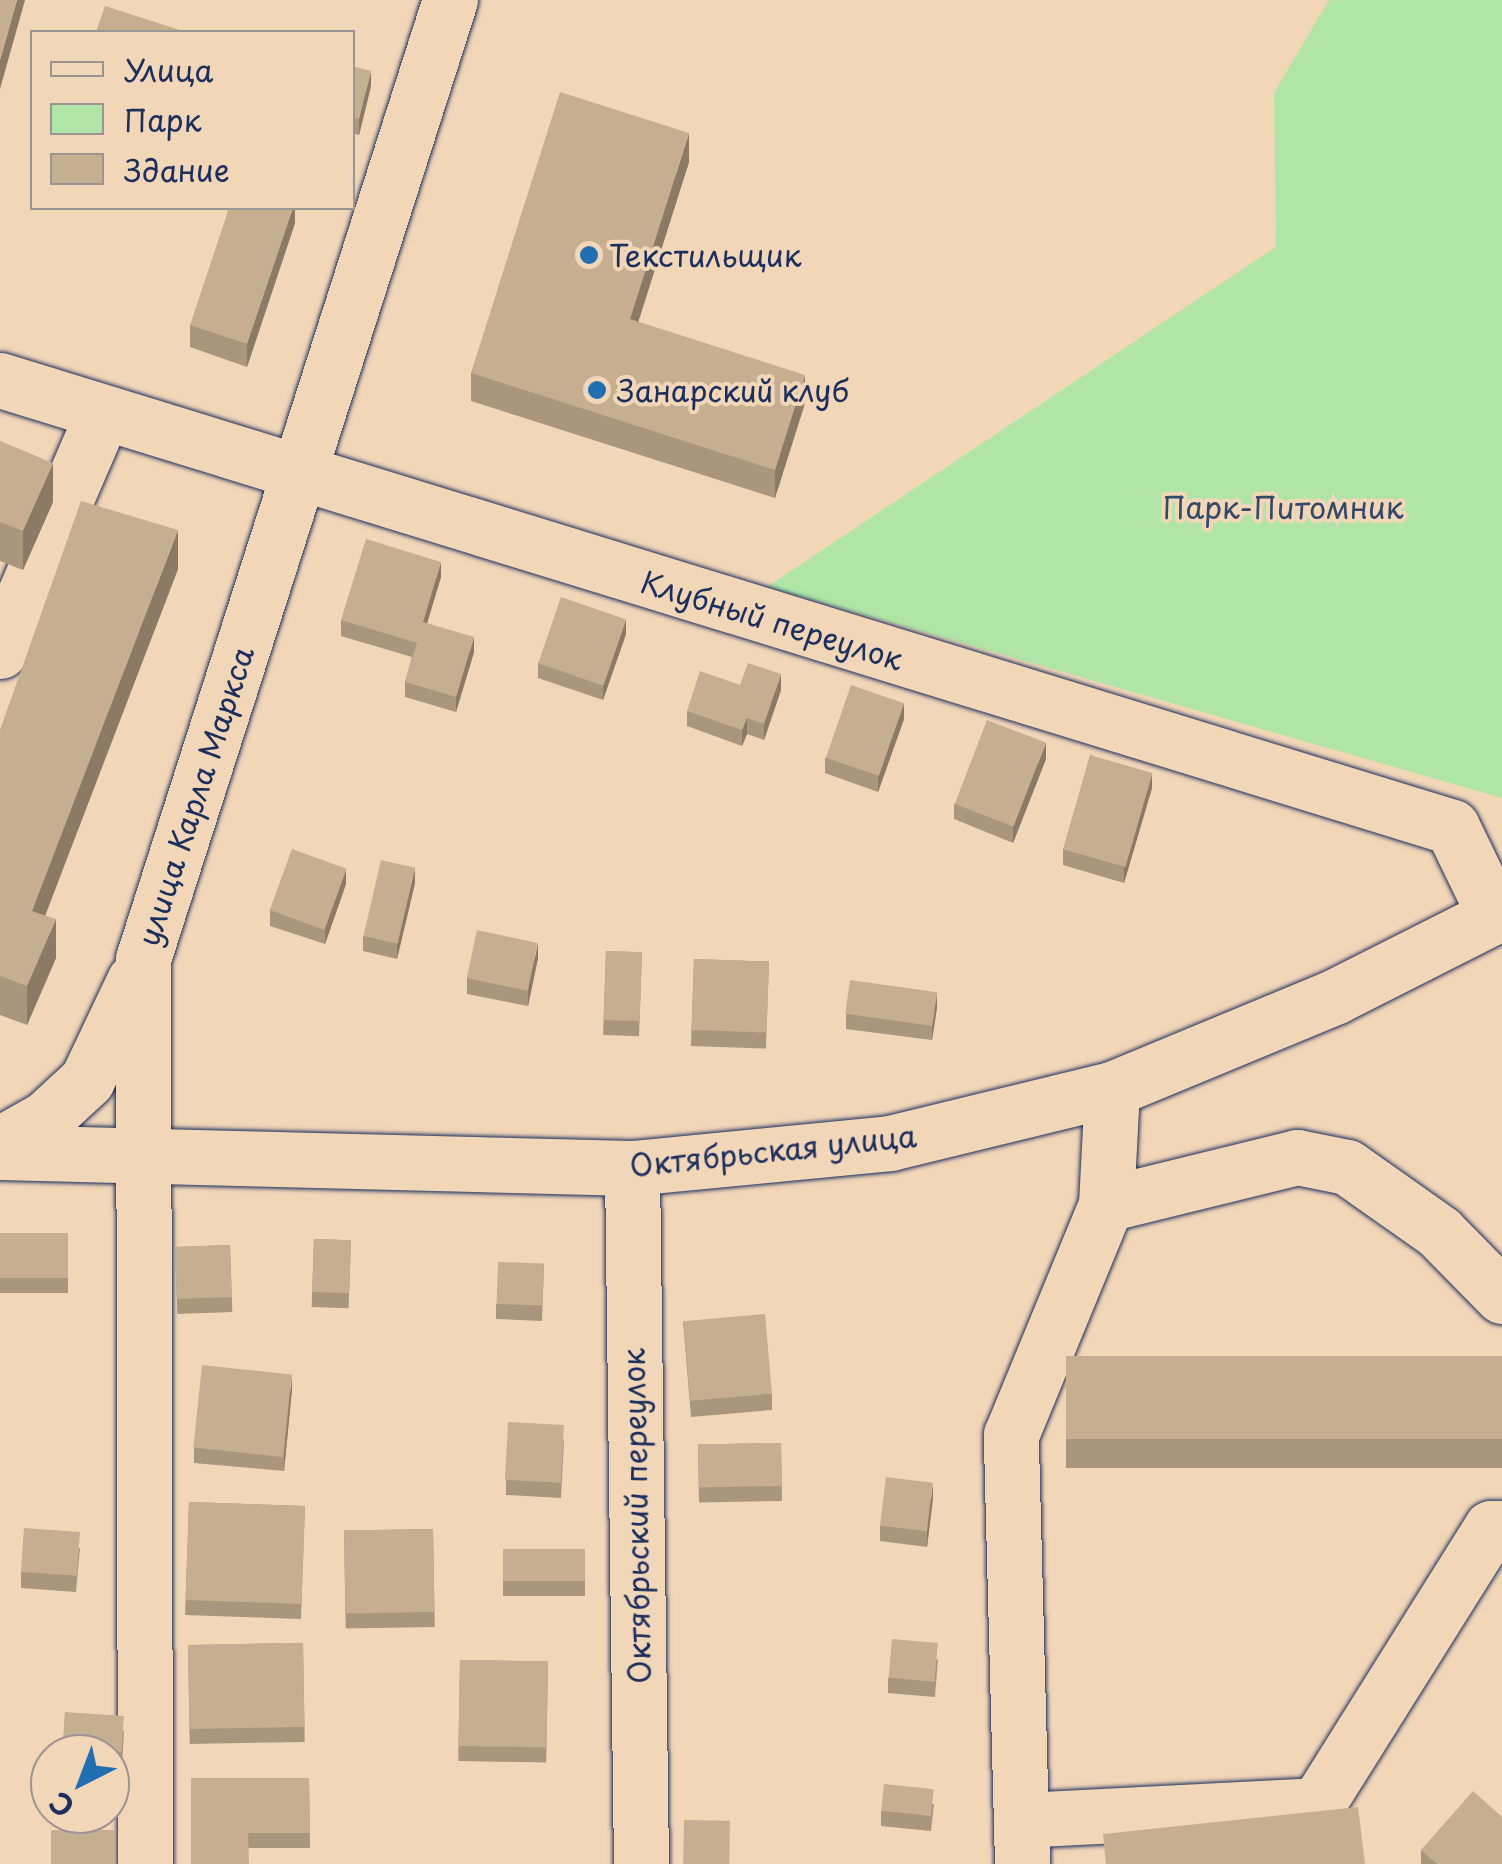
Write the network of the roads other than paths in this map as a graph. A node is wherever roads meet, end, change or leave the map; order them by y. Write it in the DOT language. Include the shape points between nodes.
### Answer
graph roads {
  1 [pos="450,0"];
  2 [pos="0,380"];
  3 [pos="102,416"];
  4 [pos="297,475"];
  5 [pos="10,595"];
  6 [pos="0,650"];
  7 [pos="1498,914"];
  8 [pos="143,959"];
  9 [pos="1112,1089"];
  10 [pos="0,1148"];
  11 [pos="142,1156"];
  12 [pos="632,1168"];
  13 [pos="1106,1204"];
  14 [pos="1502,1296"];
  15 [pos="1502,1528"];
  16 [pos="1022,1842"];
  17 [pos="145,1864"];
  18 [pos="640,1864"];
  1 -- 4 [label="street, улица Карла Маркса"];
  2 -- 3 [label="street, Клубный переулок"];
  3 -- 4 [label="street, Клубный переулок"];
  3 -- 5 [label="street"];
  4 -- 7 [label="street, Клубный переулок" via="1452,827"];
  4 -- 8 [label="street, улица Карла Маркса"];
  5 -- 6 [label="street"];
  7 -- 9 [label="street, Октябрьская улица" via="1336,996"];
  8 -- 10 [label="street" via="87,1080"];
  8 -- 11 [label="street, улица Карла Маркса"];
  9 -- 12 [label="street, Октябрьская улица" via="890,1143"];
  9 -- 13 [label="street"];
  10 -- 11 [label="street, Октябрьская улица"];
  11 -- 12 [label="street, Октябрьская улица"];
  11 -- 17 [label="street, улица Карла Маркса"];
  12 -- 18 [label="street, Октябрьский переулок"];
  13 -- 14 [label="street" via="1297,1157 1346,1167 1439,1232"];
  13 -- 16 [label="street" via="1011,1435"];
  15 -- 16 [label="street" via="1490,1528 1317,1805"];
}
